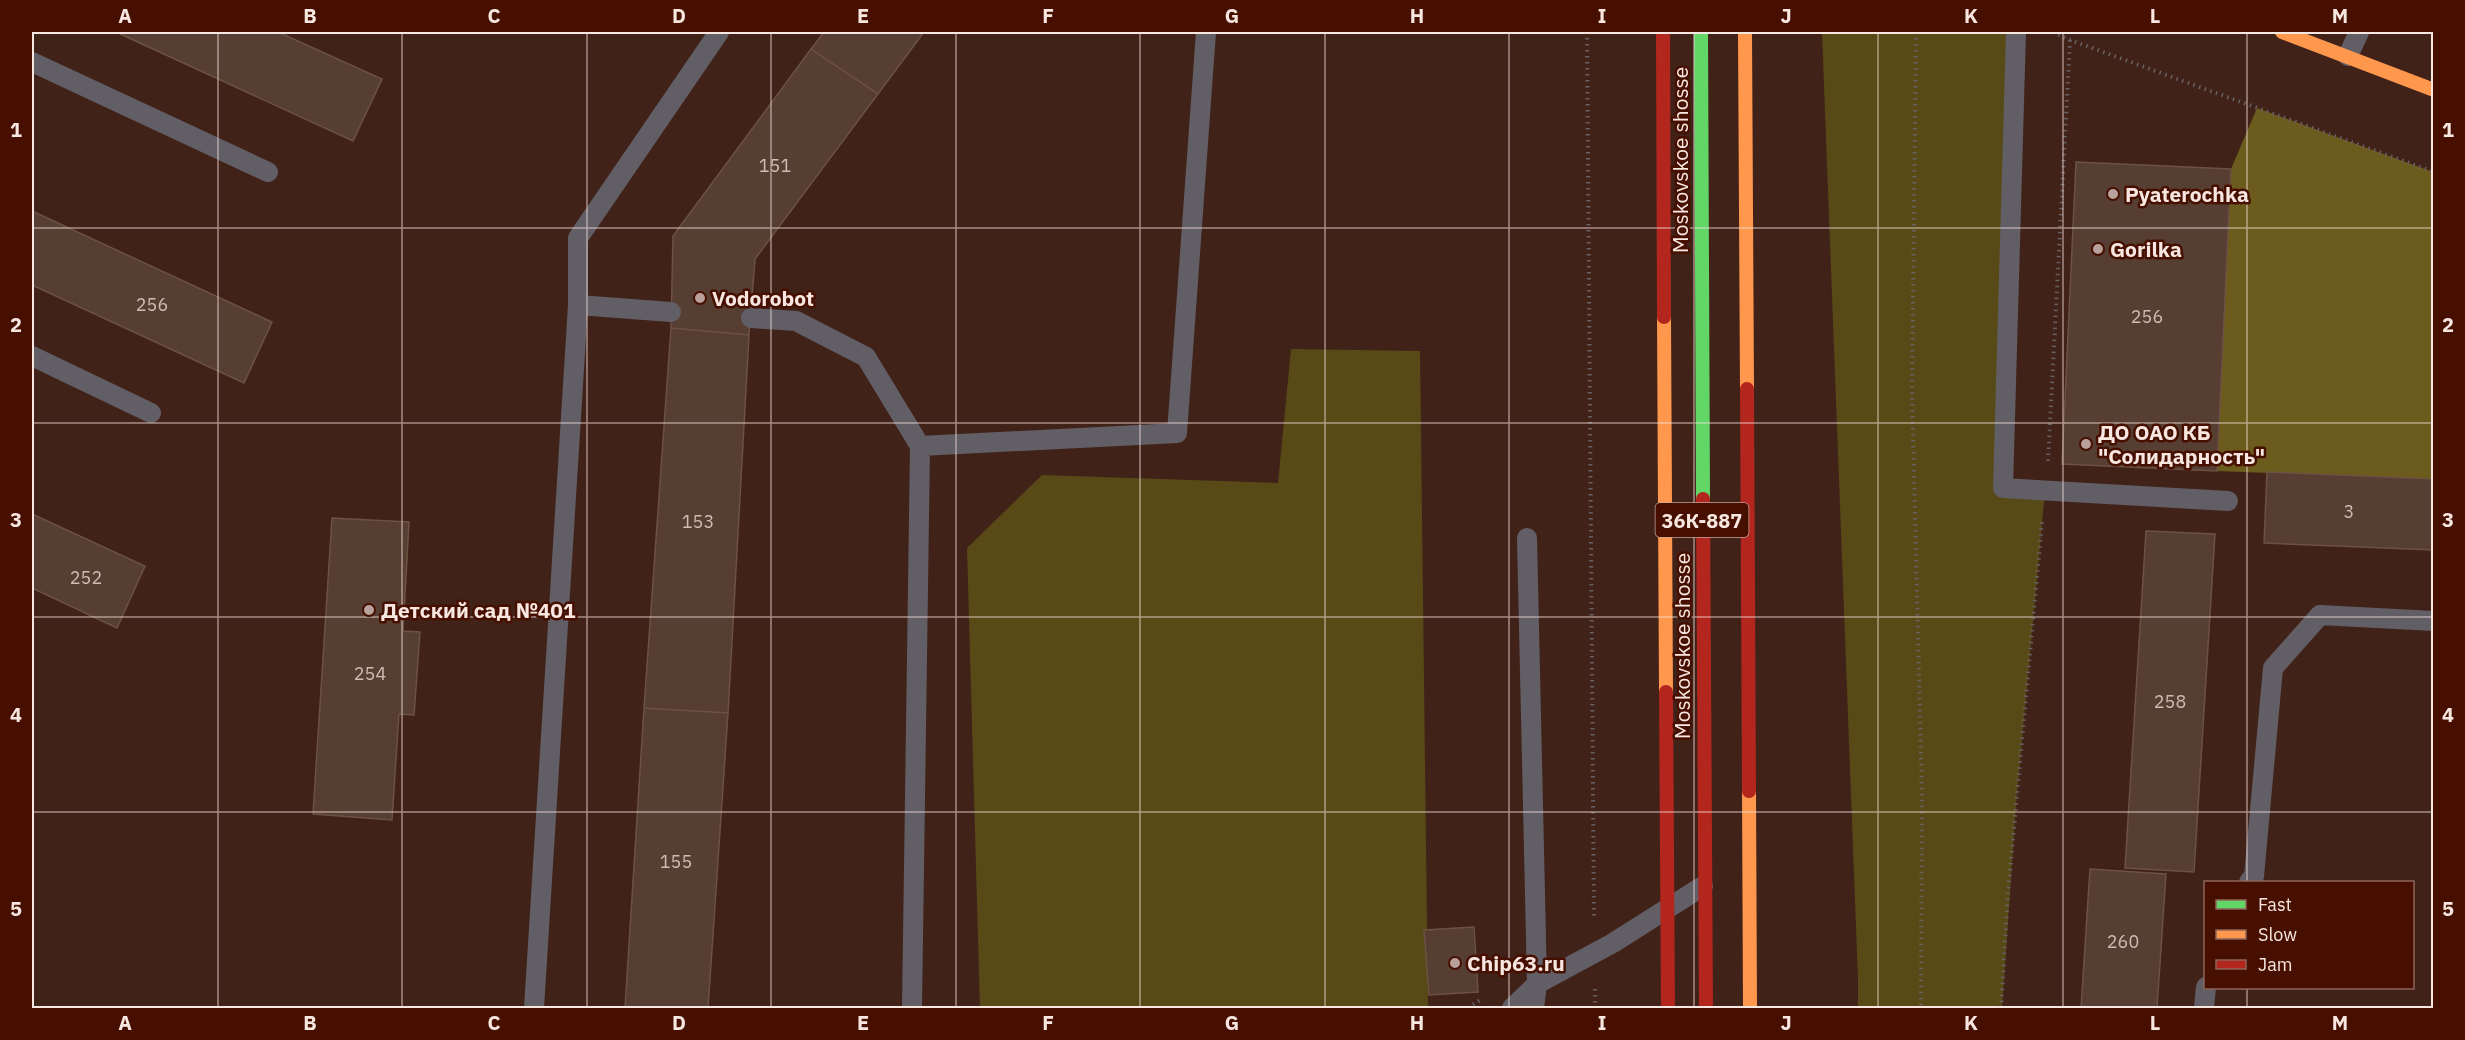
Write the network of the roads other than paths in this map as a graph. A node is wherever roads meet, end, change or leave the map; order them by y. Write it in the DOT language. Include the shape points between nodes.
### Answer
graph roads {
  1 [pos="719,32"];
  2 [pos="1206,32"];
  3 [pos="1663,32"];
  4 [pos="1701,32"];
  5 [pos="1745,32"];
  6 [pos="2016,32"];
  7 [pos="2282,32"];
  8 [pos="2359,32"];
  9 [pos="2348,56"];
  10 [pos="32,62"];
  11 [pos="2433,90"];
  12 [pos="268,172"];
  13 [pos="578,305"];
  14 [pos="672,312"];
  15 [pos="751,318"];
  16 [pos="32,356"];
  17 [pos="152,413"];
  18 [pos="920,446"];
  19 [pos="2228,501"];
  20 [pos="1527,538"];
  21 [pos="2433,621"];
  22 [pos="2250,881"];
  23 [pos="1703,886"];
  24 [pos="1668,908"];
  25 [pos="1537,984"];
  26 [pos="2205,989"];
  27 [pos="534,1008"];
  28 [pos="912,1008"];
  29 [pos="1512,1008"];
  30 [pos="1534,1008"];
  31 [pos="1668,1008"];
  32 [pos="1706,1008"];
  33 [pos="1750,1008"];
  34 [pos="2204,1008"];
  1 -- 13 [label="lane" via="578,238"];
  2 -- 18 [label="lane" via="1177,434"];
  3 -- 24 [label="main road, Moskovskoe shosse / 36К-887"];
  4 -- 23 [label="main road, Moskovskoe shosse / 36К-887"];
  5 -- 33 [label="main road, 36К-887"];
  6 -- 19 [label="lane" via="2003,488"];
  7 -- 9 [label="main road"];
  8 -- 9 [label="lane"];
  9 -- 11 [label="main road"];
  10 -- 12 [label="lane"];
  13 -- 14 [label="lane"];
  13 -- 27 [label="lane"];
  15 -- 18 [label="lane" via="796,321 866,357"];
  16 -- 17 [label="lane"];
  18 -- 28 [label="lane"];
  20 -- 25 [label="lane"];
  21 -- 22 [label="lane" via="2320,615 2273,668 2254,876"];
  23 -- 24 [label="lane"];
  23 -- 32 [label="main road, Moskovskoe shosse / 36К-887"];
  24 -- 25 [label="lane"];
  24 -- 31 [label="main road, Moskovskoe shosse / 36К-887"];
  25 -- 29 [label="lane"];
  25 -- 30 [label="lane"];
  26 -- 34 [label="lane"];
}
